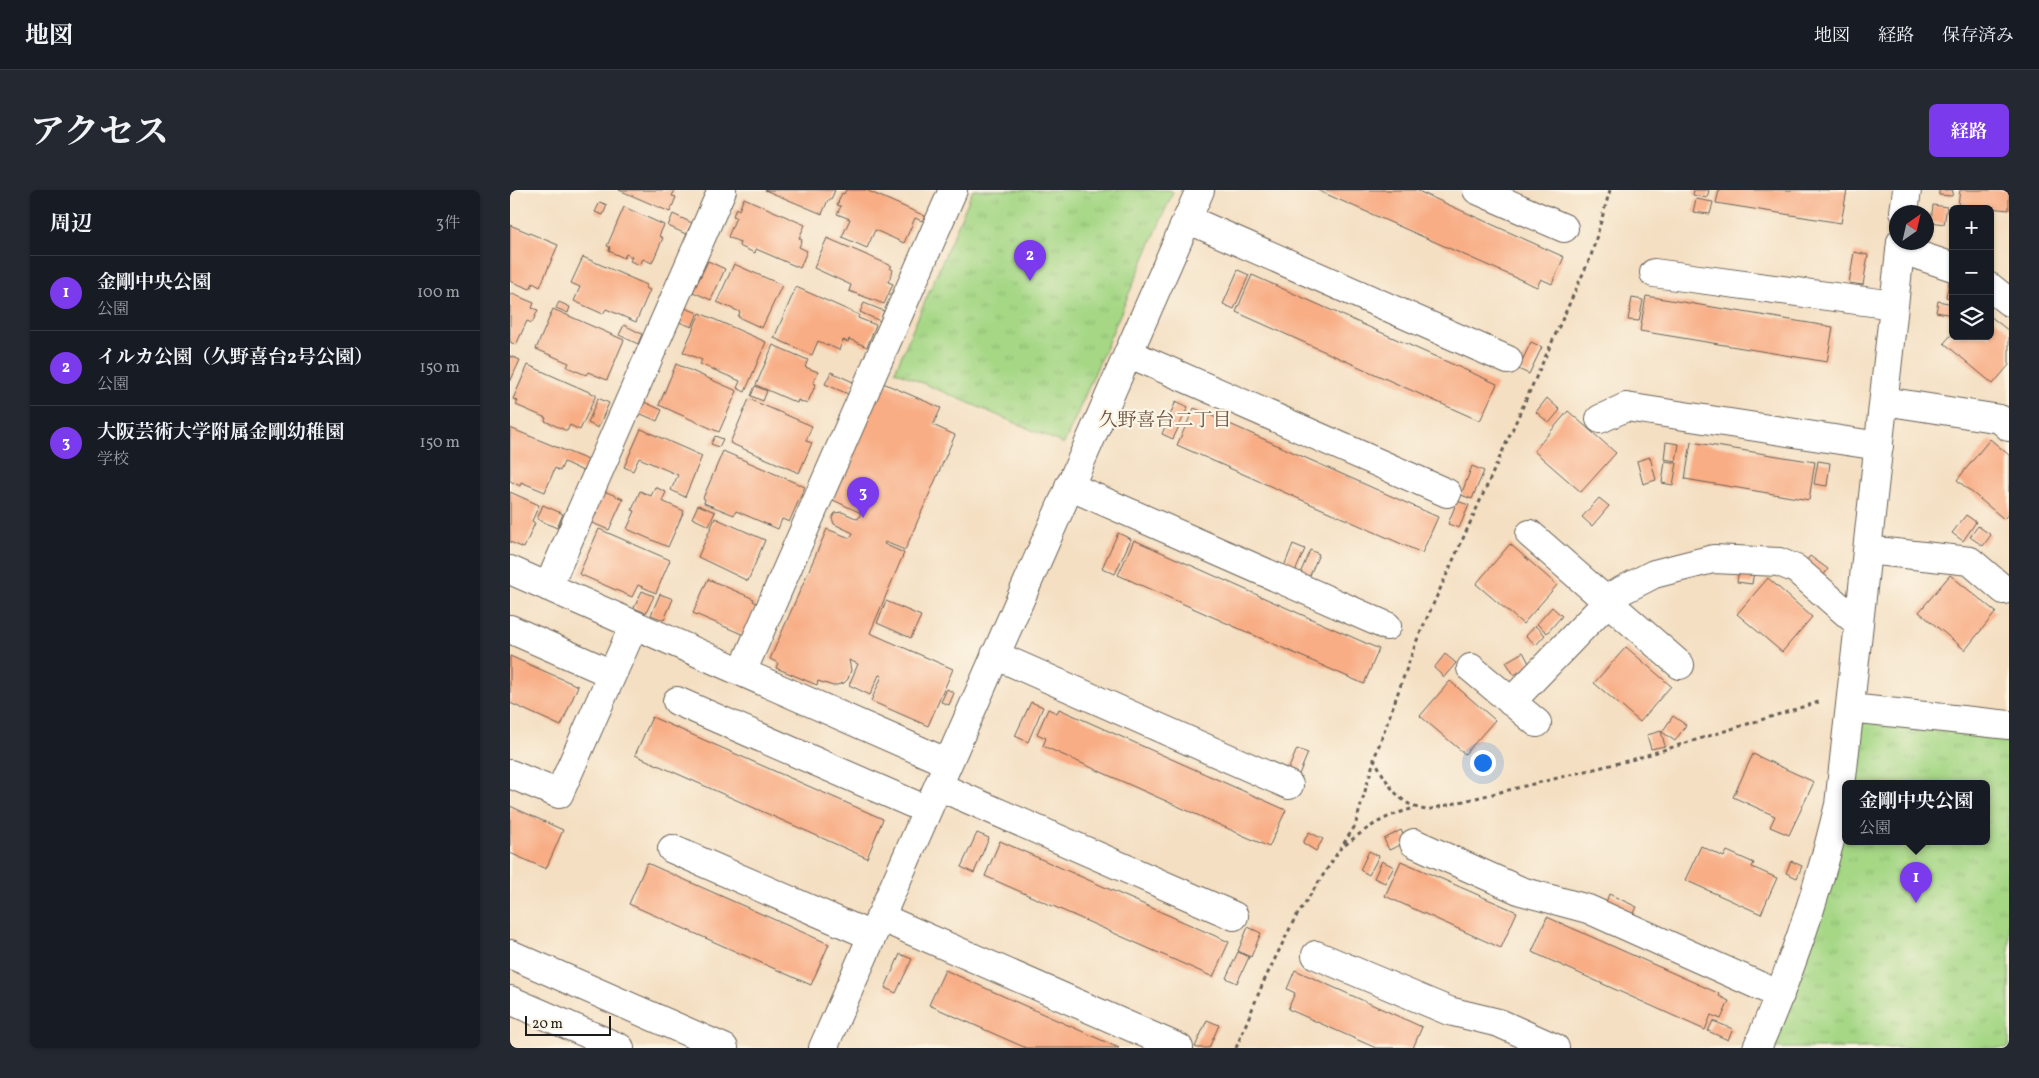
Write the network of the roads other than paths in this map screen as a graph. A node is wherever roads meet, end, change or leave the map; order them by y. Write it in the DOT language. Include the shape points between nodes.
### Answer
graph roads {
  1 [pos="722,190"];
  2 [pos="953,190"];
  3 [pos="1200,190"];
  4 [pos="1477,190"];
  5 [pos="1907,190"];
  6 [pos="1905,205"];
  7 [pos="1187,219"];
  8 [pos="1564,228"];
  9 [pos="1901,250"];
  10 [pos="1911,250"];
  11 [pos="1949,265"];
  12 [pos="1654,273"];
  13 [pos="1994,290"];
  14 [pos="2009,302"];
  15 [pos="1894,305"];
  16 [pos="1128,353"];
  17 [pos="1508,360"];
  18 [pos="1884,401"];
  19 [pos="1600,419"];
  20 [pos="2009,427"];
  21 [pos="1879,446"];
  22 [pos="1070,486"];
  23 [pos="1447,493"];
  24 [pos="1530,534"];
  25 [pos="1867,550"];
  26 [pos="510,570"];
  27 [pos="548,587"];
  28 [pos="2004,590"];
  29 [pos="1608,602"];
  30 [pos="634,624"];
  31 [pos="1859,624"];
  32 [pos="1387,626"];
  33 [pos="510,629"];
  34 [pos="995,655"];
  35 [pos="1680,665"];
  36 [pos="1471,668"];
  37 [pos="742,672"];
  38 [pos="612,674"];
  39 [pos="677,700"];
  40 [pos="1511,702"];
  41 [pos="1850,704"];
  42 [pos="1537,723"];
  43 [pos="2009,725"];
  44 [pos="510,774"];
  45 [pos="1289,785"];
  46 [pos="938,786"];
  47 [pos="1414,843"];
  48 [pos="672,849"];
  49 [pos="1234,916"];
  50 [pos="876,927"];
  51 [pos="510,954"];
  52 [pos="1316,955"];
  53 [pos="1780,996"];
  54 [pos="510,1000"];
  55 [pos="620,1048"];
  56 [pos="724,1048"];
  57 [pos="822,1048"];
  58 [pos="1179,1048"];
  59 [pos="1555,1048"];
  60 [pos="1757,1048"];
  1 -- 27 [label="street"];
  2 -- 37 [label="street"];
  3 -- 7 [label="street"];
  4 -- 8 [label="street"];
  5 -- 6 [label="street"];
  7 -- 16 [label="street"];
  7 -- 17 [label="street"];
  9 -- 15 [label="street"];
  10 -- 11 [label="street"];
  12 -- 15 [label="street"];
  13 -- 14 [label="street"];
  15 -- 18 [label="street"];
  16 -- 22 [label="street"];
  16 -- 23 [label="street"];
  18 -- 20 [label="street" via="2000,419"];
  18 -- 21 [label="street"];
  19 -- 21 [label="street" via="1626,408"];
  21 -- 25 [label="street"];
  22 -- 32 [label="street"];
  22 -- 34 [label="street"];
  24 -- 29 [label="street"];
  25 -- 28 [label="street" via="1970,561"];
  25 -- 31 [label="street"];
  26 -- 27 [label="street"];
  27 -- 30 [label="street"];
  29 -- 31 [label="street" via="1615,594 1654,574 1713,559 1779,562 1796,569"];
  29 -- 35 [label="street"];
  29 -- 40 [label="street"];
  30 -- 37 [label="street"];
  30 -- 38 [label="street"];
  31 -- 41 [label="street"];
  33 -- 38 [label="street"];
  34 -- 45 [label="street"];
  34 -- 46 [label="street"];
  36 -- 40 [label="street"];
  37 -- 46 [label="street"];
  38 -- 44 [label="street" via="559,794"];
  39 -- 46 [label="street"];
  40 -- 42 [label="street"];
  41 -- 43 [label="street"];
  41 -- 53 [label="street" via="1838,805 1825,864"];
  46 -- 49 [label="street"];
  46 -- 50 [label="street"];
  47 -- 53 [label="street" via="1521,891 1588,909"];
  48 -- 50 [label="street"];
  50 -- 57 [label="street"];
  50 -- 58 [label="street"];
  51 -- 56 [label="street"];
  52 -- 59 [label="street" via="1449,1011 1499,1023"];
  53 -- 60 [label="street"];
  54 -- 55 [label="street"];
}
